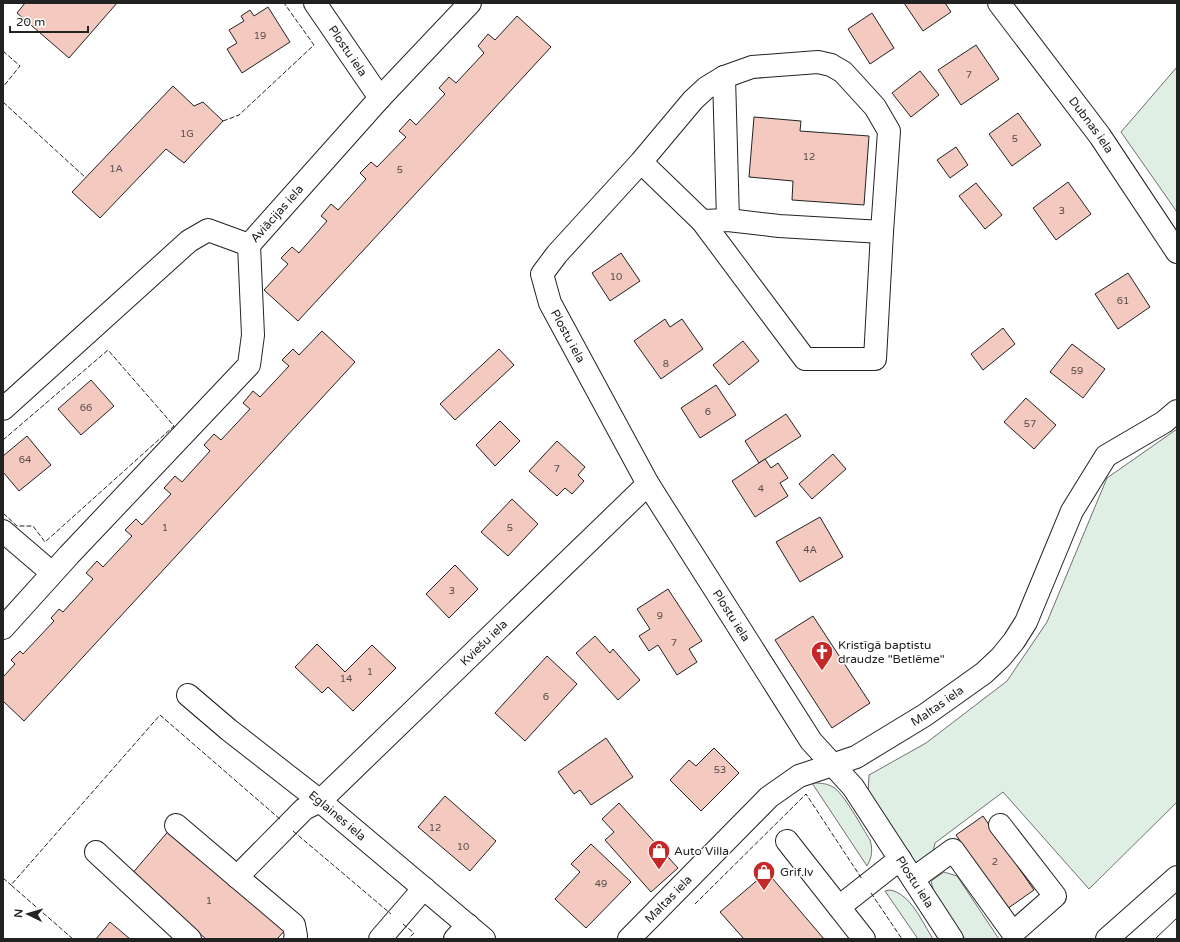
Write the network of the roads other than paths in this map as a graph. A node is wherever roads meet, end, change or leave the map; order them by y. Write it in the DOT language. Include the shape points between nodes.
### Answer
graph roads {
  1 [pos="315,3"];
  2 [pos="470,3"];
  3 [pos="999,3"];
  4 [pos="724,77"];
  5 [pos="380,98"];
  6 [pos="641,162"];
  7 [pos="728,220"];
  8 [pos="702,221"];
  9 [pos="882,232"];
  10 [pos="249,245"];
  11 [pos="1177,252"];
  12 [pos="3,409"];
  13 [pos="1177,411"];
  14 [pos="648,484"];
  15 [pos="3,531"];
  16 [pos="52,573"];
  17 [pos="3,628"];
  18 [pos="188,695"];
  19 [pos="832,764"];
  20 [pos="320,801"];
  21 [pos="176,825"];
  22 [pos="1000,825"];
  23 [pos="787,841"];
  24 [pos="96,852"];
  25 [pos="900,859"];
  26 [pos="1177,876"];
  27 [pos="236,877"];
  28 [pos="913,879"];
  29 [pos="424,888"];
  30 [pos="839,907"];
  31 [pos="469,934"];
  32 [pos="190,939"];
  33 [pos="295,939"];
  34 [pos="380,939"];
  35 [pos="629,939"];
  36 [pos="864,939"];
  37 [pos="952,939"];
  38 [pos="1107,939"];
  1 -- 5 [label="main road, Plostu iela"];
  2 -- 5 [label="main road, Aviācijas iela"];
  3 -- 11 [label="main road, Dubnas iela" via="1100,136"];
  4 -- 6 [label="main road" via="693,100"];
  4 -- 7 [label="main road"];
  4 -- 9 [label="main road" via="752,67 818,62 831,65 843,72 875,107 889,131"];
  5 -- 10 [label="main road, Aviācijas iela"];
  6 -- 8 [label="main road"];
  6 -- 14 [label="main road, Plostu iela" via="562,248 542,274 550,303"];
  7 -- 8 [label="main road"];
  7 -- 9 [label="main road" via="779,226"];
  8 -- 9 [label="main road" via="805,359 875,359"];
  10 -- 12 [label="main road, Aviācijas iela" via="208,230 189,241"];
  10 -- 16 [label="main road" via="253,335 248,365"];
  13 -- 19 [label="main road, Maltas iela" via="1164,422 1106,456 1072,512 1026,622 1001,657 984,673 925,715 856,757"];
  14 -- 19 [label="main road, Plostu iela" via="811,741"];
  14 -- 20 [label="main road, Kviešu iela"];
  15 -- 16 [label="main road"];
  16 -- 17 [label="main road"];
  18 -- 20 [label="main road, Eglaines iela"];
  19 -- 25 [label="main road, Plostu iela" via="853,787"];
  19 -- 35 [label="main road, Maltas iela" via="799,776 769,797"];
  20 -- 27 [label="main road, Kviešu iela" via="304,809"];
  20 -- 29 [label="main road, Eglaines iela"];
  21 -- 27 [label="main road"];
  22 -- 28 [label="main road" via="1055,896 1013,933 953,850"];
  23 -- 30 [label="main road"];
  24 -- 32 [label="main road"];
  25 -- 28 [label="main road, Plostu iela"];
  25 -- 30 [label="main road"];
  26 -- 38 [label="main road"];
  27 -- 33 [label="main road" via="294,925"];
  28 -- 37 [label="main road, Plostu iela"];
  29 -- 31 [label="main road, Eglaines iela"];
  29 -- 34 [label="main road"];
  30 -- 36 [label="main road"];
}
